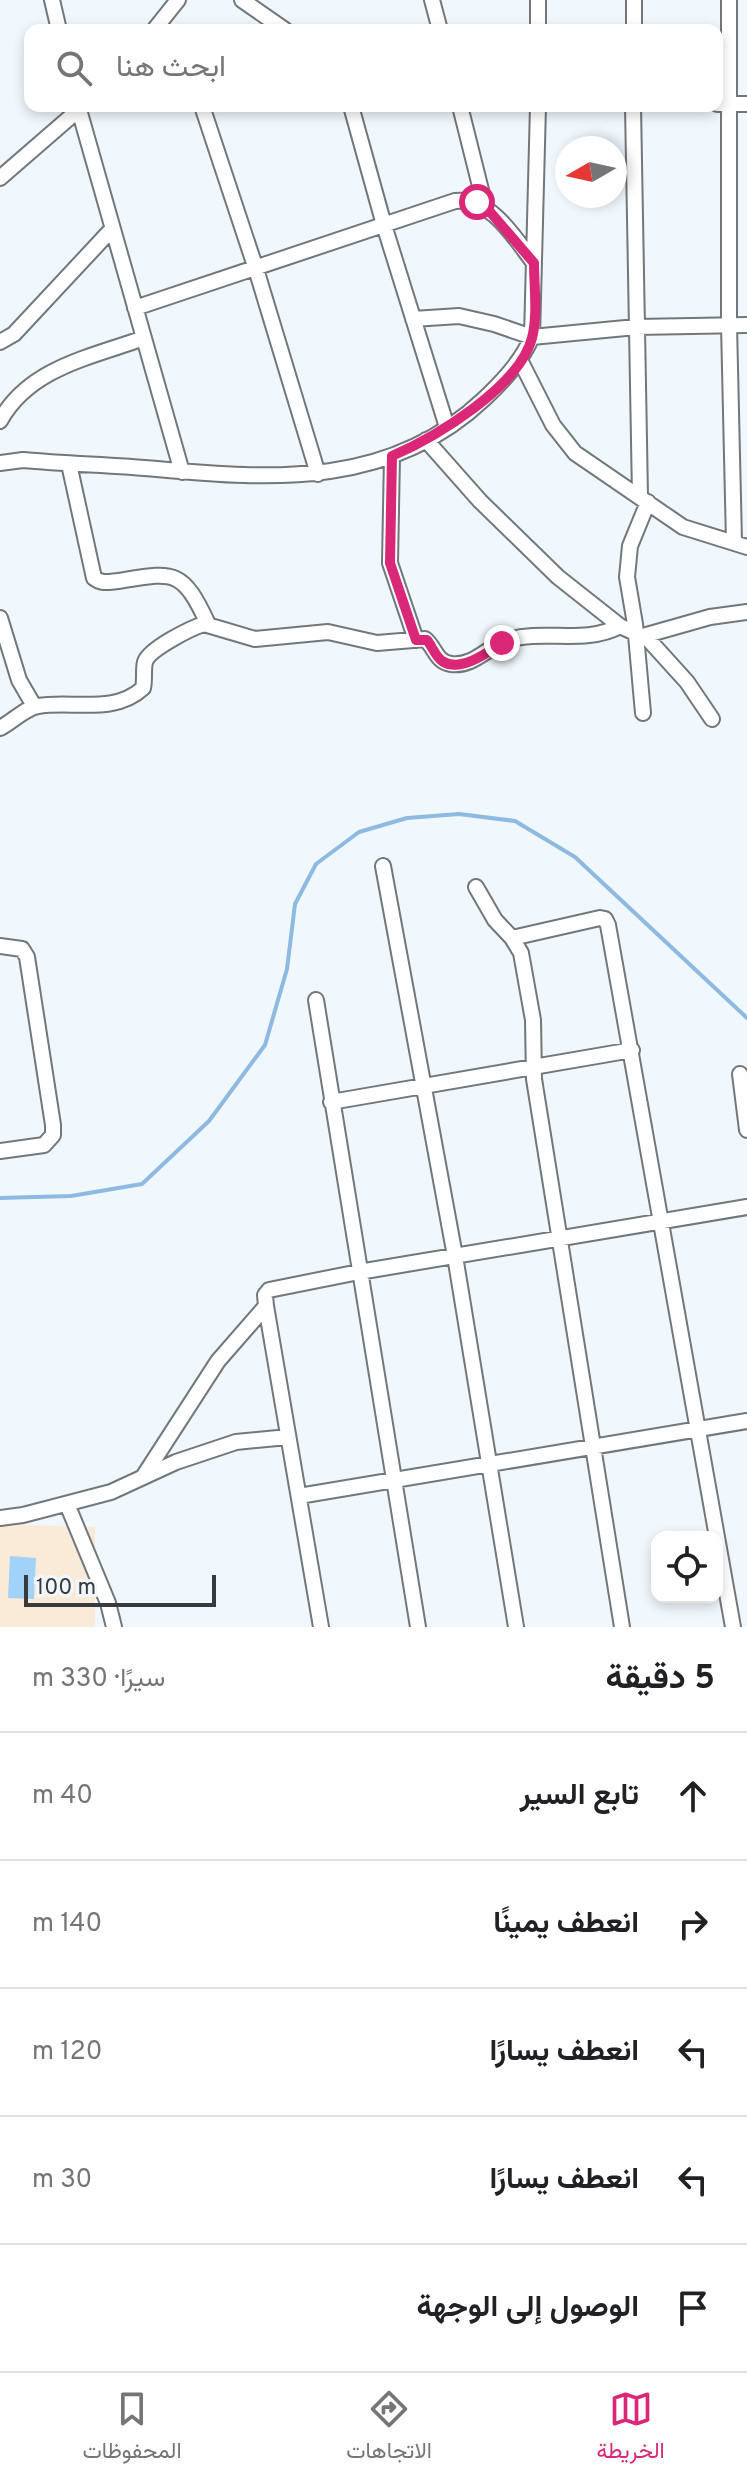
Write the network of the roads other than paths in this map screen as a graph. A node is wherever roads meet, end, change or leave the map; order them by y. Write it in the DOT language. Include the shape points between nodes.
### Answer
graph roads {
  1 [pos="52,0"];
  2 [pos="178,0"];
  3 [pos="242,0"];
  4 [pos="432,0"];
  5 [pos="538,0"];
  6 [pos="634,0"];
  7 [pos="729,0"];
  8 [pos="58,24"];
  9 [pos="159,24"];
  10 [pos="276,24"];
  11 [pos="438,24"];
  12 [pos="538,24"];
  13 [pos="634,24"];
  14 [pos="723,89"];
  15 [pos="723,104"];
  16 [pos="747,104"];
  17 [pos="74,112"];
  18 [pos="81,112"];
  19 [pos="204,112"];
  20 [pos="353,112"];
  21 [pos="462,112"];
  22 [pos="538,112"];
  23 [pos="633,112"];
  24 [pos="722,112"];
  25 [pos="0,178"];
  26 [pos="485,206"];
  27 [pos="384,225"];
  28 [pos="112,229"];
  29 [pos="534,263"];
  30 [pos="256,269"];
  31 [pos="135,308"];
  32 [pos="413,319"];
  33 [pos="729,325"];
  34 [pos="747,325"];
  35 [pos="636,327"];
  36 [pos="532,337"];
  37 [pos="144,338"];
  38 [pos="0,342"];
  39 [pos="520,360"];
  40 [pos="0,421"];
  41 [pos="447,427"];
  42 [pos="426,440"];
  43 [pos="392,456"];
  44 [pos="0,463"];
  45 [pos="69,464"];
  46 [pos="182,472"];
  47 [pos="318,474"];
  48 [pos="644,499"];
  49 [pos="741,544"];
  50 [pos="747,612"];
  51 [pos="0,618"];
  52 [pos="208,624"];
  53 [pos="620,626"];
  54 [pos="640,634"];
  55 [pos="416,640"];
  56 [pos="34,706"];
  57 [pos="643,713"];
  58 [pos="712,719"];
  59 [pos="0,728"];
  60 [pos="383,866"];
  61 [pos="476,887"];
  62 [pos="512,938"];
  63 [pos="0,946"];
  64 [pos="316,1000"];
  65 [pos="632,1050"];
  66 [pos="533,1067"];
  67 [pos="740,1074"];
  68 [pos="425,1086"];
  69 [pos="331,1102"];
  70 [pos="747,1130"];
  71 [pos="0,1151"];
  72 [pos="747,1207"];
  73 [pos="662,1222"];
  74 [pos="559,1239"];
  75 [pos="455,1256"];
  76 [pos="359,1272"];
  77 [pos="266,1306"];
  78 [pos="747,1421"];
  79 [pos="698,1429"];
  80 [pos="288,1437"];
  81 [pos="593,1447"];
  82 [pos="489,1465"];
  83 [pos="141,1479"];
  84 [pos="393,1480"];
  85 [pos="299,1496"];
  86 [pos="67,1504"];
  87 [pos="0,1518"];
  88 [pos="114,1627"];
  89 [pos="321,1627"];
  90 [pos="418,1627"];
  91 [pos="516,1627"];
  92 [pos="622,1627"];
  93 [pos="733,1627"];
  1 -- 8 [label="street"];
  2 -- 9 [label="street"];
  3 -- 10 [label="street"];
  4 -- 11 [label="street"];
  5 -- 12 [label="street"];
  6 -- 13 [label="street"];
  7 -- 14 [label="street"];
  15 -- 16 [label="street"];
  17 -- 25 [label="street"];
  18 -- 28 [label="street"];
  19 -- 30 [label="street"];
  20 -- 27 [label="street"];
  21 -- 26 [label="street"];
  22 -- 29 [label="street"];
  23 -- 35 [label="street"];
  24 -- 33 [label="street"];
  26 -- 27 [label="street" via="455,201"];
  26 -- 29 [label="street"];
  27 -- 30 [label="street"];
  27 -- 32 [label="street"];
  28 -- 31 [label="street"];
  28 -- 38 [label="street" via="14,334"];
  29 -- 36 [label="street"];
  30 -- 31 [label="street"];
  30 -- 47 [label="street"];
  31 -- 37 [label="street"];
  32 -- 36 [label="street" via="459,316"];
  32 -- 41 [label="street"];
  33 -- 34 [label="street"];
  33 -- 35 [label="street"];
  33 -- 49 [label="street"];
  35 -- 36 [label="street"];
  35 -- 48 [label="street"];
  36 -- 39 [label="street"];
  37 -- 40 [label="street" via="48,372 21,393"];
  37 -- 46 [label="street"];
  39 -- 41 [label="street" via="474,409"];
  39 -- 48 [label="street" via="564,442"];
  41 -- 42 [label="street"];
  42 -- 43 [label="street"];
  42 -- 53 [label="street" via="526,547"];
  43 -- 47 [label="street"];
  43 -- 55 [label="street" via="390,563"];
  44 -- 45 [label="street"];
  45 -- 46 [label="street"];
  45 -- 52 [label="street" via="94,578 104,583 173,576"];
  46 -- 47 [label="street" via="232,477"];
  48 -- 49 [label="street" via="683,527"];
  48 -- 54 [label="street" via="627,569"];
  50 -- 54 [label="street"];
  51 -- 56 [label="street" via="19,680"];
  52 -- 55 [label="street" via="255,639 328,632 377,643"];
  52 -- 56 [label="street" via="152,653 145,664 143,688 129,697 82,706"];
  53 -- 54 [label="street"];
  53 -- 55 [label="street" via="595,636 509,640 453,665 438,658 427,640"];
  54 -- 57 [label="street"];
  54 -- 58 [label="street" via="687,682"];
  56 -- 59 [label="street"];
  60 -- 68 [label="street"];
  61 -- 62 [label="street"];
  62 -- 65 [label="street" via="605,919"];
  62 -- 66 [label="street" via="527,979"];
  63 -- 71 [label="street" via="22,949 27,957 53,1125 53,1135 44,1145"];
  64 -- 69 [label="street"];
  65 -- 66 [label="street"];
  65 -- 73 [label="street"];
  66 -- 68 [label="street"];
  66 -- 74 [label="street"];
  67 -- 70 [label="street"];
  68 -- 69 [label="street"];
  68 -- 75 [label="street"];
  69 -- 76 [label="street"];
  72 -- 73 [label="street"];
  73 -- 74 [label="street"];
  73 -- 79 [label="street"];
  74 -- 75 [label="street"];
  74 -- 81 [label="street"];
  75 -- 76 [label="street"];
  75 -- 82 [label="street"];
  76 -- 77 [label="street" via="269,1290"];
  76 -- 84 [label="street"];
  77 -- 80 [label="street"];
  77 -- 83 [label="street" via="218,1361"];
  78 -- 79 [label="street"];
  79 -- 81 [label="street"];
  79 -- 93 [label="street"];
  80 -- 83 [label="street" via="236,1442"];
  80 -- 85 [label="street"];
  81 -- 82 [label="street"];
  81 -- 92 [label="street"];
  82 -- 84 [label="street"];
  82 -- 91 [label="street"];
  83 -- 86 [label="street"];
  84 -- 85 [label="street"];
  84 -- 90 [label="street"];
  85 -- 89 [label="street"];
  86 -- 87 [label="street"];
  86 -- 88 [label="street"];
}
